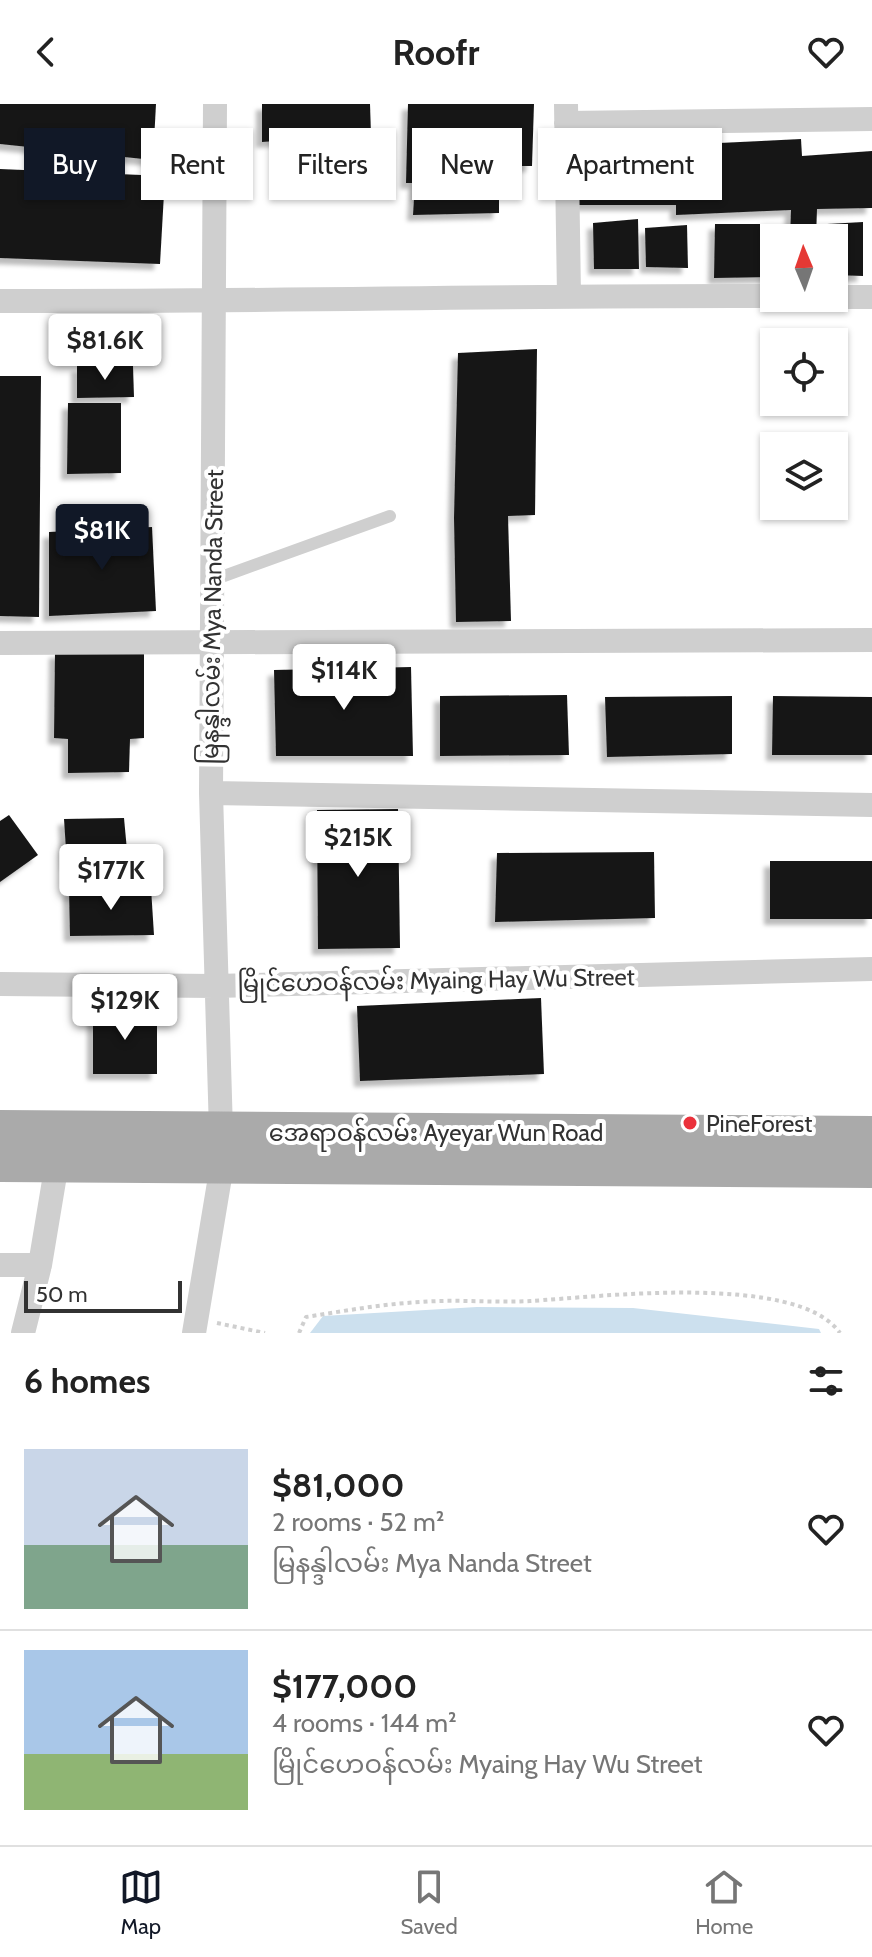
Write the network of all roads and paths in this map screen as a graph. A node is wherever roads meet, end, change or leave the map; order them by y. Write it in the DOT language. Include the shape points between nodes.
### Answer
graph roads {
  1 [pos="215,104"];
  2 [pos="566,114"];
  3 [pos="872,119"];
  4 [pos="569,296"];
  5 [pos="760,296"];
  6 [pos="848,297"];
  7 [pos="872,297"];
  8 [pos="0,301"];
  9 [pos="215,302"];
  10 [pos="390,516"];
  11 [pos="213,580"];
  12 [pos="872,640"];
  13 [pos="0,643"];
  14 [pos="213,643"];
  15 [pos="211,793"];
  16 [pos="872,805"];
  17 [pos="872,969"];
  18 [pos="0,984"];
  19 [pos="215,986"];
  20 [pos="0,1129"];
  21 [pos="872,1135"];
  22 [pos="222,1147"];
  23 [pos="0,1163"];
  24 [pos="57,1163"];
  25 [pos="872,1169"];
  26 [pos="0,1265"];
  27 [pos="40,1265"];
  28 [pos="196,1326"];
  29 [pos="23,1333"];
  30 [pos="265,1333"];
  31 [pos="299,1333"];
  32 [pos="840,1333"];
  1 -- 9 [label="street, မြနန္ဒါလမ်း Mya Nanda Street"];
  2 -- 3 [label="street"];
  2 -- 4 [label="street"];
  4 -- 5 [label="street"];
  4 -- 9 [label="street"];
  6 -- 7 [label="street"];
  8 -- 9 [label="street"];
  9 -- 11 [label="street, မြနန္ဒါလမ်း Mya Nanda Street"];
  10 -- 11 [label="lane"];
  11 -- 14 [label="street, မြနန္ဒါလမ်း Mya Nanda Street"];
  12 -- 14 [label="street"];
  13 -- 14 [label="street"];
  14 -- 15 [label="street, မြနန္ဒါလမ်း Mya Nanda Street"];
  15 -- 16 [label="street"];
  15 -- 19 [label="street, မြနန္ဒါလမ်း Mya Nanda Street"];
  17 -- 19 [label="street, မြိုင်ဟေဝန်လမ်း Myaing Hay Wu Street"];
  18 -- 19 [label="street, မြိုင်ဟေဝန်လမ်း Myaing Hay Wu Street"];
  19 -- 22 [label="street, မြနန္ဒါလမ်း Mya Nanda Street"];
  20 -- 22 [label="main road, အေရာဝန်လမ်း Ayeyar Wun Road"];
  21 -- 22 [label="main road, အေရာဝန်လမ်း Ayeyar Wun Road"];
  22 -- 24 [label="main road, အေရာဝန်လမ်း Ayeyar Wun Road"];
  22 -- 25 [label="main road, အေရာဝန်လမ်း Ayeyar Wun Road"];
  22 -- 28 [label="street, မြနန္ဒါလမ်း Mya Nanda Street"];
  23 -- 24 [label="main road, အေရာဝန်လမ်း Ayeyar Wun Road"];
  24 -- 27 [label="street"];
  26 -- 27 [label="street"];
  27 -- 29 [label="street"];
  28 -- 30 [label="path"];
  31 -- 32 [label="path" via="306,1317 418,1302 717,1293 780,1300 832,1321"];
}
